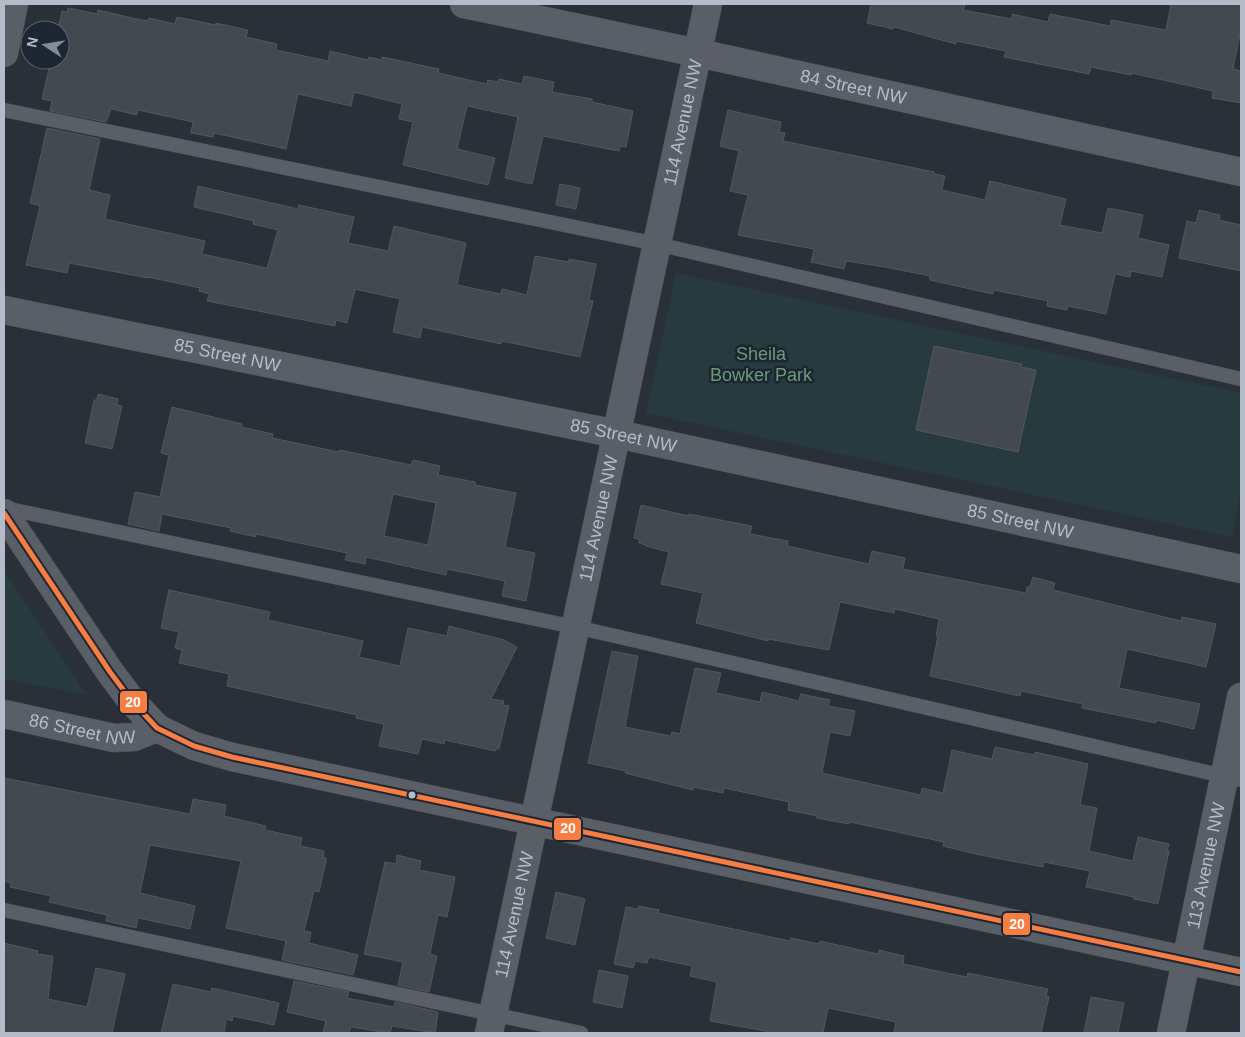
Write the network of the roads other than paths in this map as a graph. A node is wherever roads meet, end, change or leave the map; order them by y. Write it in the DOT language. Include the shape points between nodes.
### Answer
graph roads {
  1 [pos="14,4"];
  2 [pos="464,4"];
  3 [pos="708,4"];
  4 [pos="4,53"];
  5 [pos="698,53"];
  6 [pos="4,110"];
  7 [pos="1241,172"];
  8 [pos="657,244"];
  9 [pos="4,310"];
  10 [pos="1241,379"];
  11 [pos="616,434"];
  12 [pos="4,508"];
  13 [pos="4,513"];
  14 [pos="1241,569"];
  15 [pos="575,628"];
  16 [pos="1241,697"];
  17 [pos="4,714"];
  18 [pos="158,728"];
  19 [pos="1233,779"];
  20 [pos="534,820"];
  21 [pos="4,910"];
  22 [pos="1186,960"];
  23 [pos="1241,972"];
  24 [pos="491,1023"];
  25 [pos="581,1033"];
  26 [pos="1171,1033"];
  1 -- 4 [label="street"];
  2 -- 5 [label="street, 84 Street NW"];
  3 -- 5 [label="street, 114 Avenue NW"];
  5 -- 7 [label="street, 84 Street NW"];
  5 -- 8 [label="street, 114 Avenue NW"];
  6 -- 8 [label="lane"];
  8 -- 10 [label="lane"];
  8 -- 11 [label="street, 114 Avenue NW"];
  9 -- 11 [label="street, 85 Street NW"];
  11 -- 14 [label="street, 85 Street NW"];
  11 -- 15 [label="street, 114 Avenue NW"];
  12 -- 15 [label="lane"];
  13 -- 18 [label="street" via="110,672"];
  15 -- 19 [label="lane"];
  15 -- 20 [label="street, 114 Avenue NW"];
  16 -- 19 [label="street, 113 Avenue NW"];
  17 -- 18 [label="street, 86 Street NW" via="114,738 134,737"];
  18 -- 20 [label="street, 86 Street NW" via="194,746 232,756"];
  19 -- 22 [label="street, 113 Avenue NW"];
  20 -- 22 [label="street, 86 Street NW"];
  20 -- 24 [label="street, 114 Avenue NW"];
  21 -- 24 [label="lane"];
  22 -- 23 [label="street, 86 Street NW"];
  22 -- 26 [label="street, 113 Avenue NW"];
  24 -- 25 [label="lane"];
}
